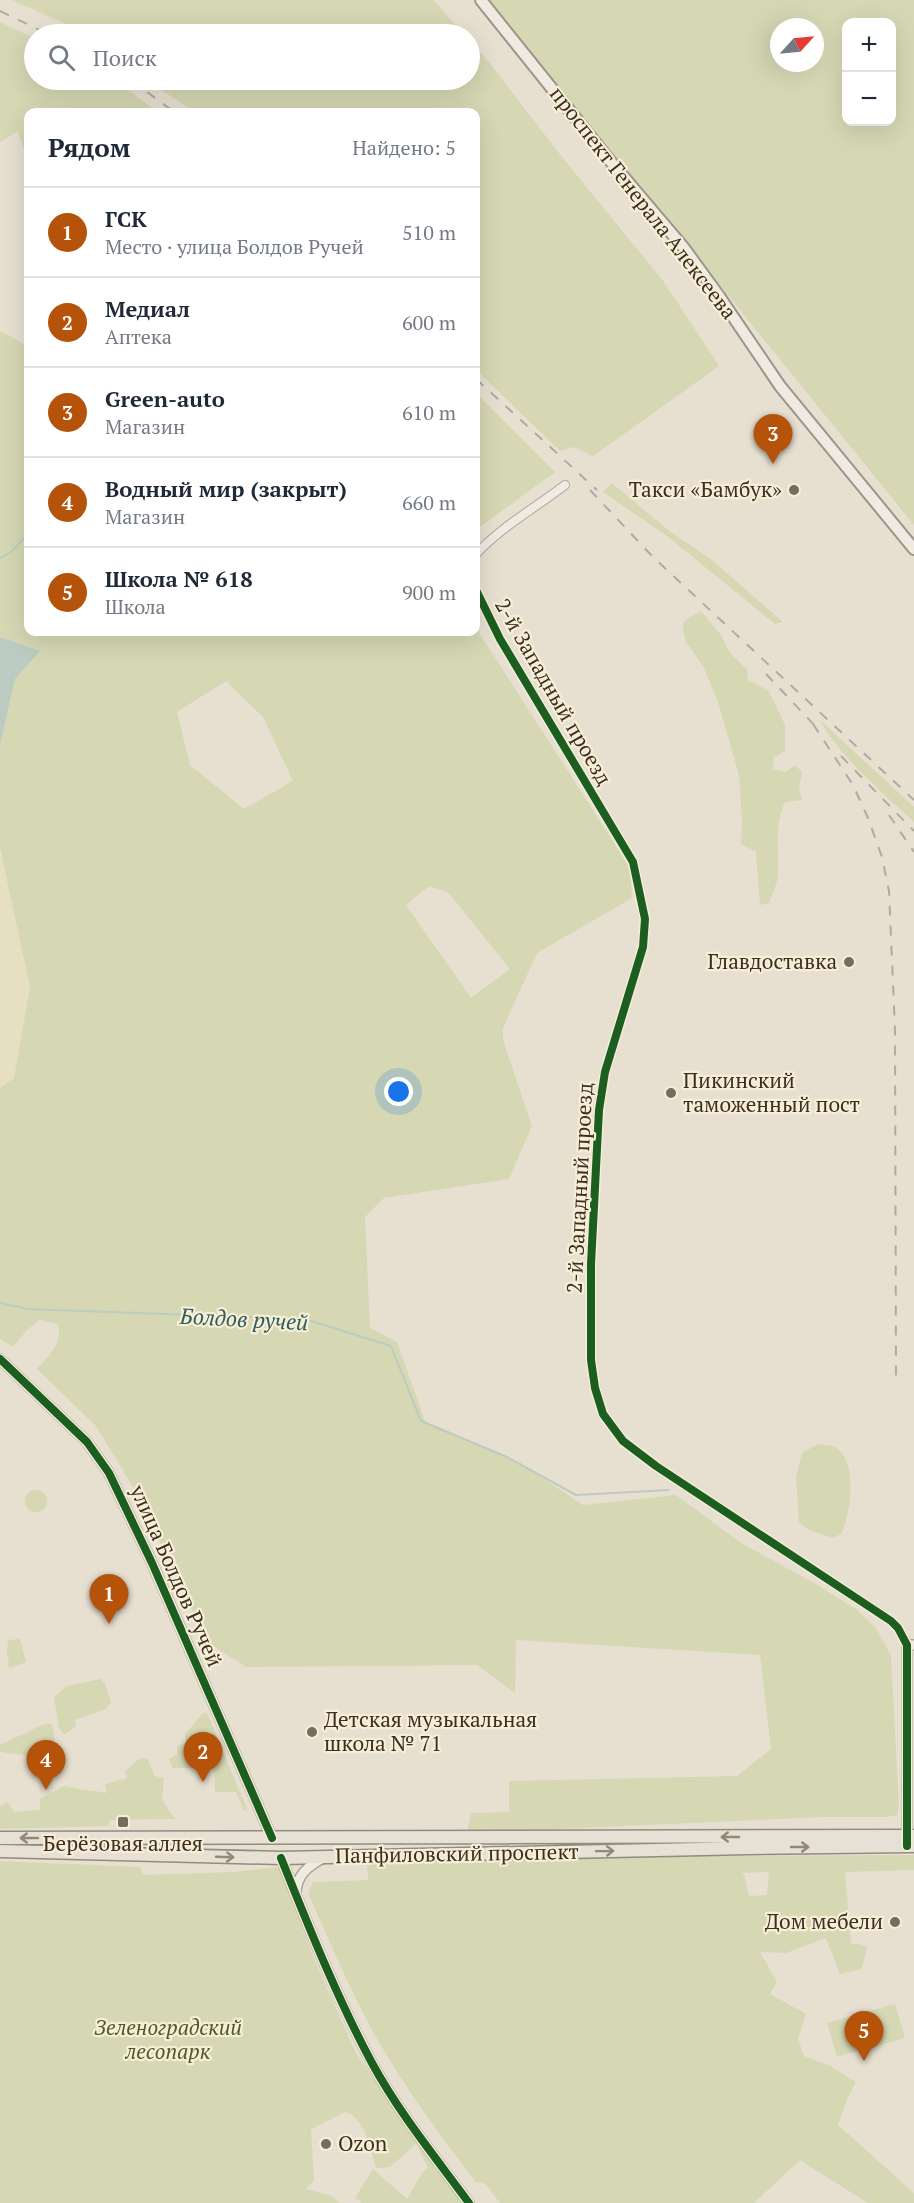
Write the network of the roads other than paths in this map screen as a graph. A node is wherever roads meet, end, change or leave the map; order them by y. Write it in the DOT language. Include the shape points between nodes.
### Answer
graph roads {
  1 [pos="481,0"];
  2 [pos="565,485"];
  3 [pos="914,549"];
  4 [pos="480,550"];
  5 [pos="480,598"];
  6 [pos="0,1359"];
  7 [pos="911,1645"];
  8 [pos="0,1838"];
  9 [pos="272,1838"];
  10 [pos="911,1841"];
  11 [pos="0,1851"];
  12 [pos="323,1857"];
  13 [pos="281,1858"];
  14 [pos="296,1894"];
  15 [pos="469,2203"];
  1 -- 3 [label="main road, проспект Генерала Алексеева" via="684,248 780,386"];
  2 -- 4 [label="street" via="492,536"];
  5 -- 7 [label="street, 2-й Западный проезд" via="500,639 633,862 645,919 643,947 605,1072 596,1134 591,1360 603,1414 623,1441 656,1466 891,1621"];
  6 -- 9 [label="street, улица Болдов Ручей" via="87,1442 110,1473"];
  7 -- 10 [label="street, 2-й Западный проезд"];
  9 -- 8 [label="main road, Панфиловский проспект, one-way"];
  10 -- 9 [label="main road, Панфиловский проспект, one-way"];
  9 -- 13 [label="main road"];
  12 -- 10 [label="main road, Панфиловский проспект, one-way"];
  11 -- 13 [label="main road, Панфиловский проспект, one-way"];
  12 -- 13 [label="main road, Панфиловский проспект"];
  12 -- 14 [label="street" via="300,1876"];
  13 -- 14 [label="street"];
  14 -- 15 [label="street" via="372,2063"];
}
